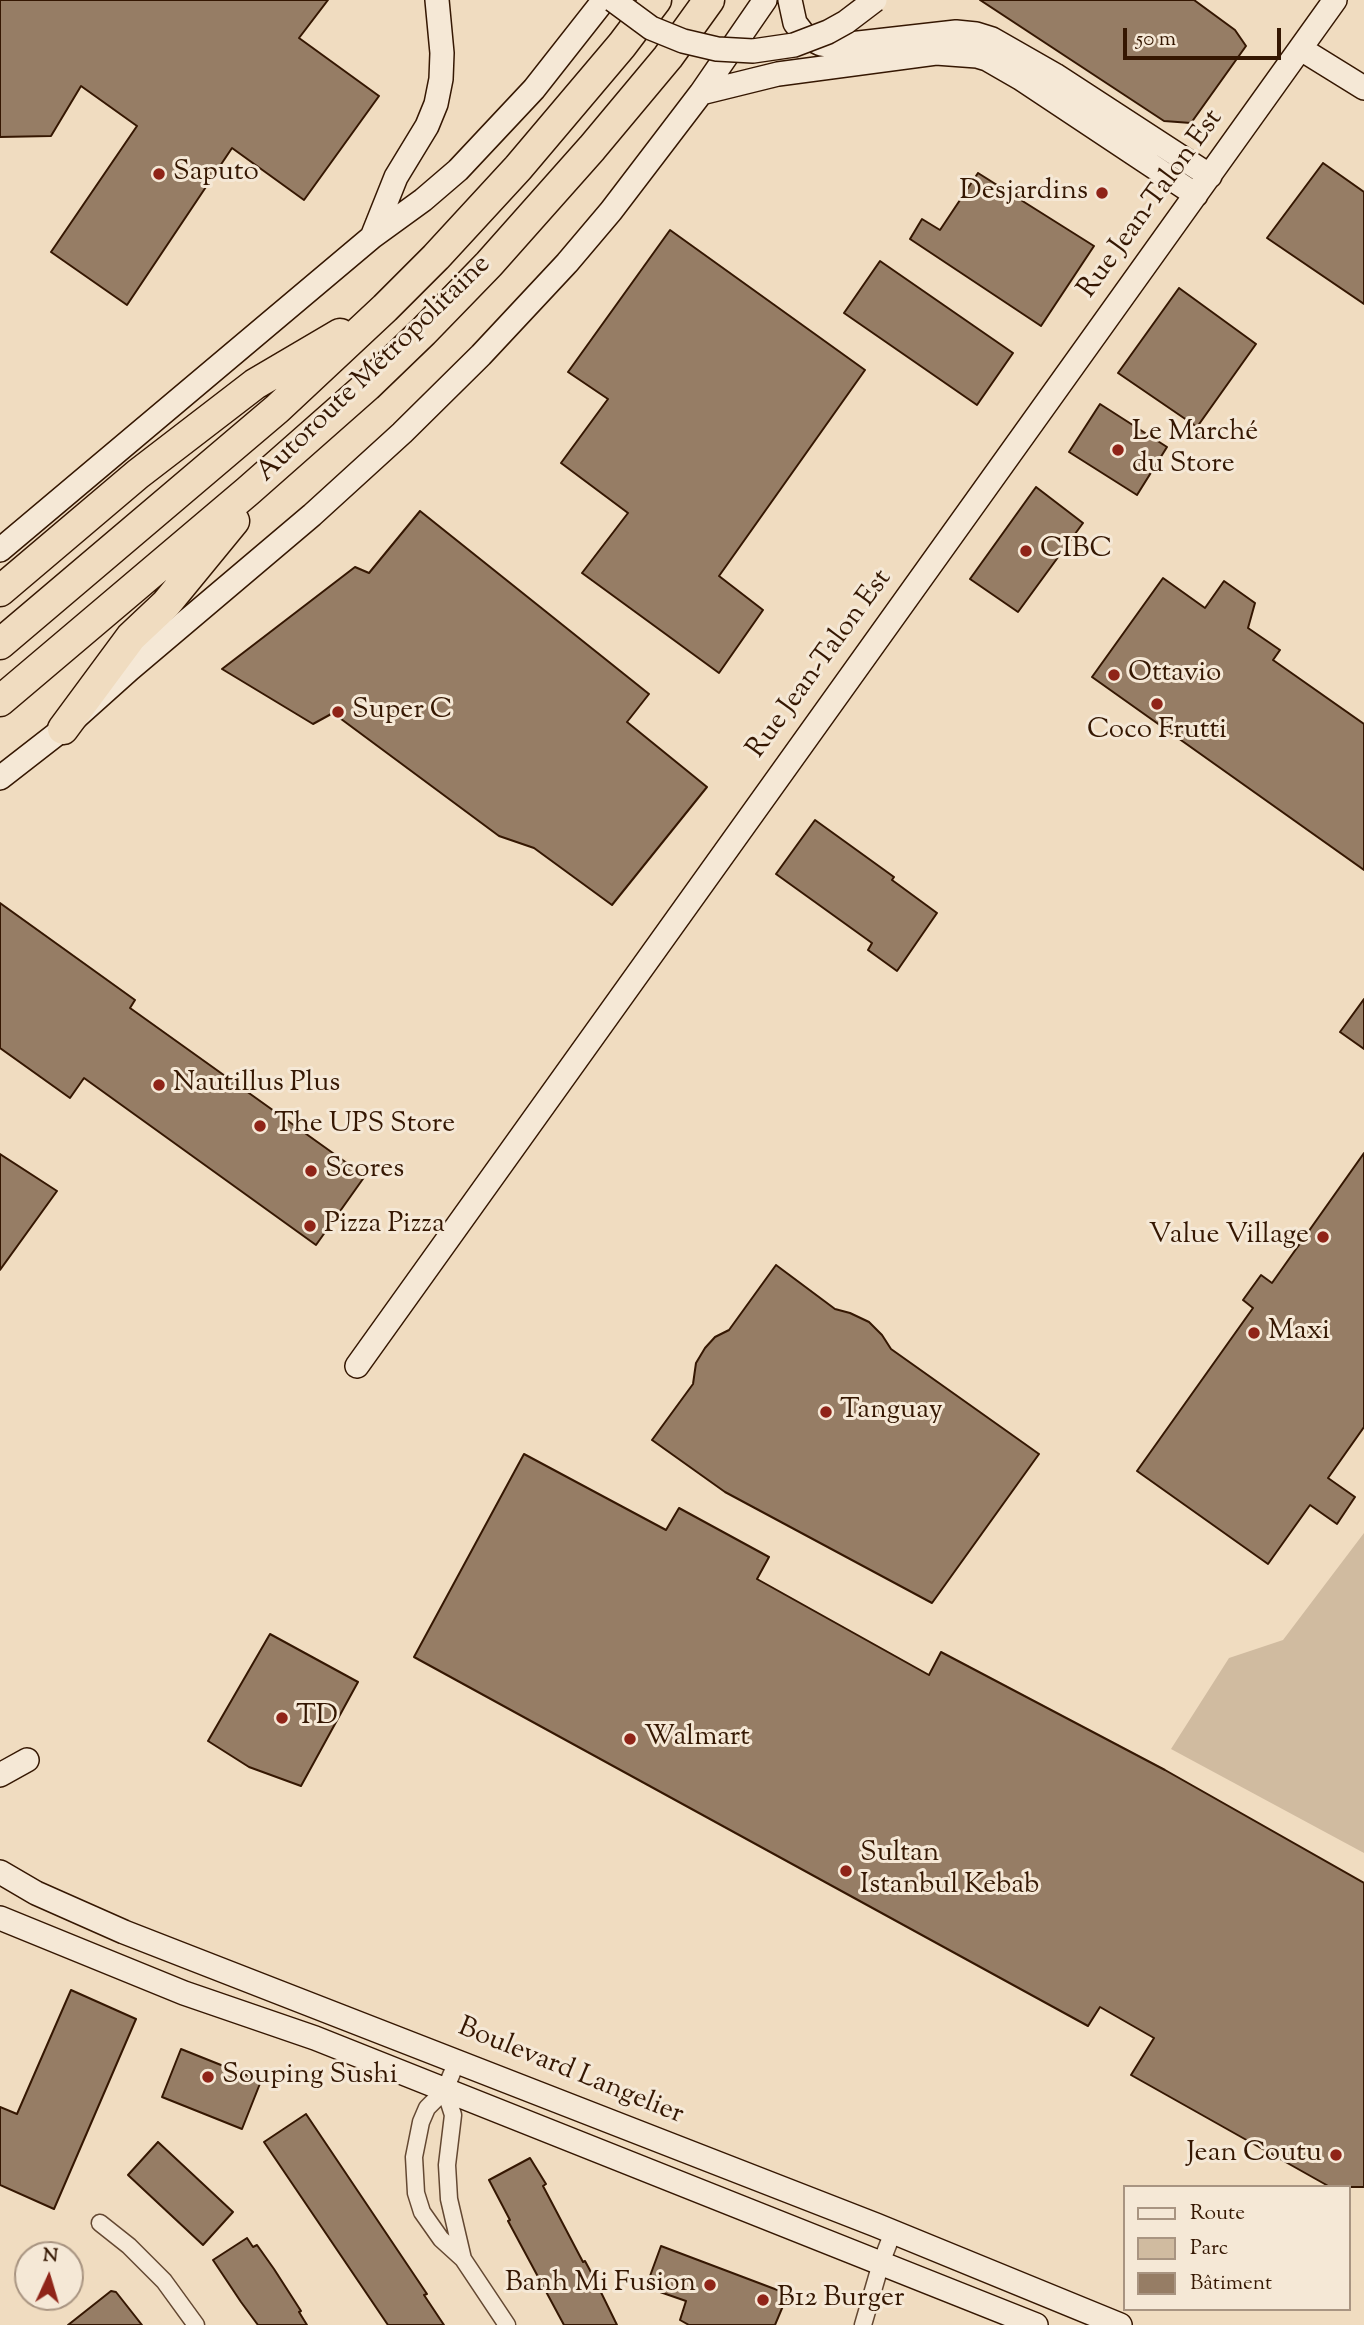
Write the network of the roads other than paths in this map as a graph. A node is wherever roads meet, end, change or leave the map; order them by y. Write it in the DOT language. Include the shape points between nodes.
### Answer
graph roads {
  1 [pos="437,0"];
  2 [pos="604,0"];
  3 [pos="613,0"];
  4 [pos="656,0"];
  5 [pos="709,0"];
  6 [pos="765,0"];
  7 [pos="790,0"];
  8 [pos="875,0"];
  9 [pos="1335,0"];
  10 [pos="1301,49"];
  11 [pos="1364,88"];
  12 [pos="701,93"];
  13 [pos="1210,176"];
  14 [pos="1196,195"];
  15 [pos="372,237"];
  16 [pos="385,308"];
  17 [pos="283,461"];
  18 [pos="0,551"];
  19 [pos="0,591"];
  20 [pos="0,644"];
  21 [pos="0,701"];
  22 [pos="63,729"];
  23 [pos="0,778"];
  24 [pos="357,1366"];
  25 [pos="27,1760"];
  26 [pos="0,1775"];
  27 [pos="4,1881"];
  28 [pos="0,1918"];
  29 [pos="457,2061"];
  30 [pos="445,2090"];
  31 [pos="100,2223"];
  32 [pos="893,2232"];
  33 [pos="463,2259"];
  34 [pos="881,2263"];
  35 [pos="196,2325"];
  36 [pos="507,2325"];
  37 [pos="863,2325"];
  38 [pos="1036,2325"];
  39 [pos="1120,2325"];
  1 -- 15 [label="main road" via="442,53 436,104 396,177"];
  2 -- 15 [label="main road" via="490,138 423,200"];
  3 -- 8 [label="main road, bridge" via="667,35 701,46 745,51 778,48 828,32"];
  4 -- 16 [label="highway, Autoroute Métropolitaine" via="525,160"];
  5 -- 17 [label="highway, Autoroute Métropolitaine" via="646,85 489,264 387,368"];
  6 -- 12 [label="main road"];
  7 -- 13 [label="main road" via="795,23 805,36 821,44 845,46 956,32 992,39"];
  9 -- 10 [label="main road, Rue Jean-Talon Est"];
  10 -- 11 [label="main road"];
  10 -- 13 [label="main road, Rue Jean-Talon Est"];
  12 -- 14 [label="main road" via="778,74 936,54 977,56 1020,78"];
  12 -- 22 [label="main road" via="586,242 440,396 312,515"];
  13 -- 14 [label="main road, Rue Jean-Talon Est"];
  14 -- 24 [label="main road, Rue Jean-Talon Est"];
  15 -- 18 [label="main road"];
  16 -- 19 [label="highway" via="255,384 138,474"];
  16 -- 20 [label="highway, Autoroute Métropolitaine" via="277,409"];
  17 -- 21 [label="highway, Autoroute Métropolitaine"];
  17 -- 22 [label="highway" via="166,604 131,637"];
  22 -- 23 [label="main road"];
  25 -- 26 [label="main road"];
  27 -- 29 [label="main road, Boulevard Langelier"];
  28 -- 30 [label="main road" via="184,1993 316,2038"];
  29 -- 30 [label="street"];
  29 -- 32 [label="main road, Boulevard Langelier"];
  30 -- 33 [label="street" via="453,2115 447,2165 449,2199"];
  30 -- 33 [label="street" via="427,2108 421,2122 414,2157 416,2193 440,2239"];
  30 -- 34 [label="main road"];
  31 -- 35 [label="street" via="157,2274"];
  32 -- 34 [label="street"];
  32 -- 39 [label="main road, Boulevard Langelier"];
  33 -- 36 [label="street"];
  34 -- 37 [label="street"];
  34 -- 38 [label="main road"];
}
